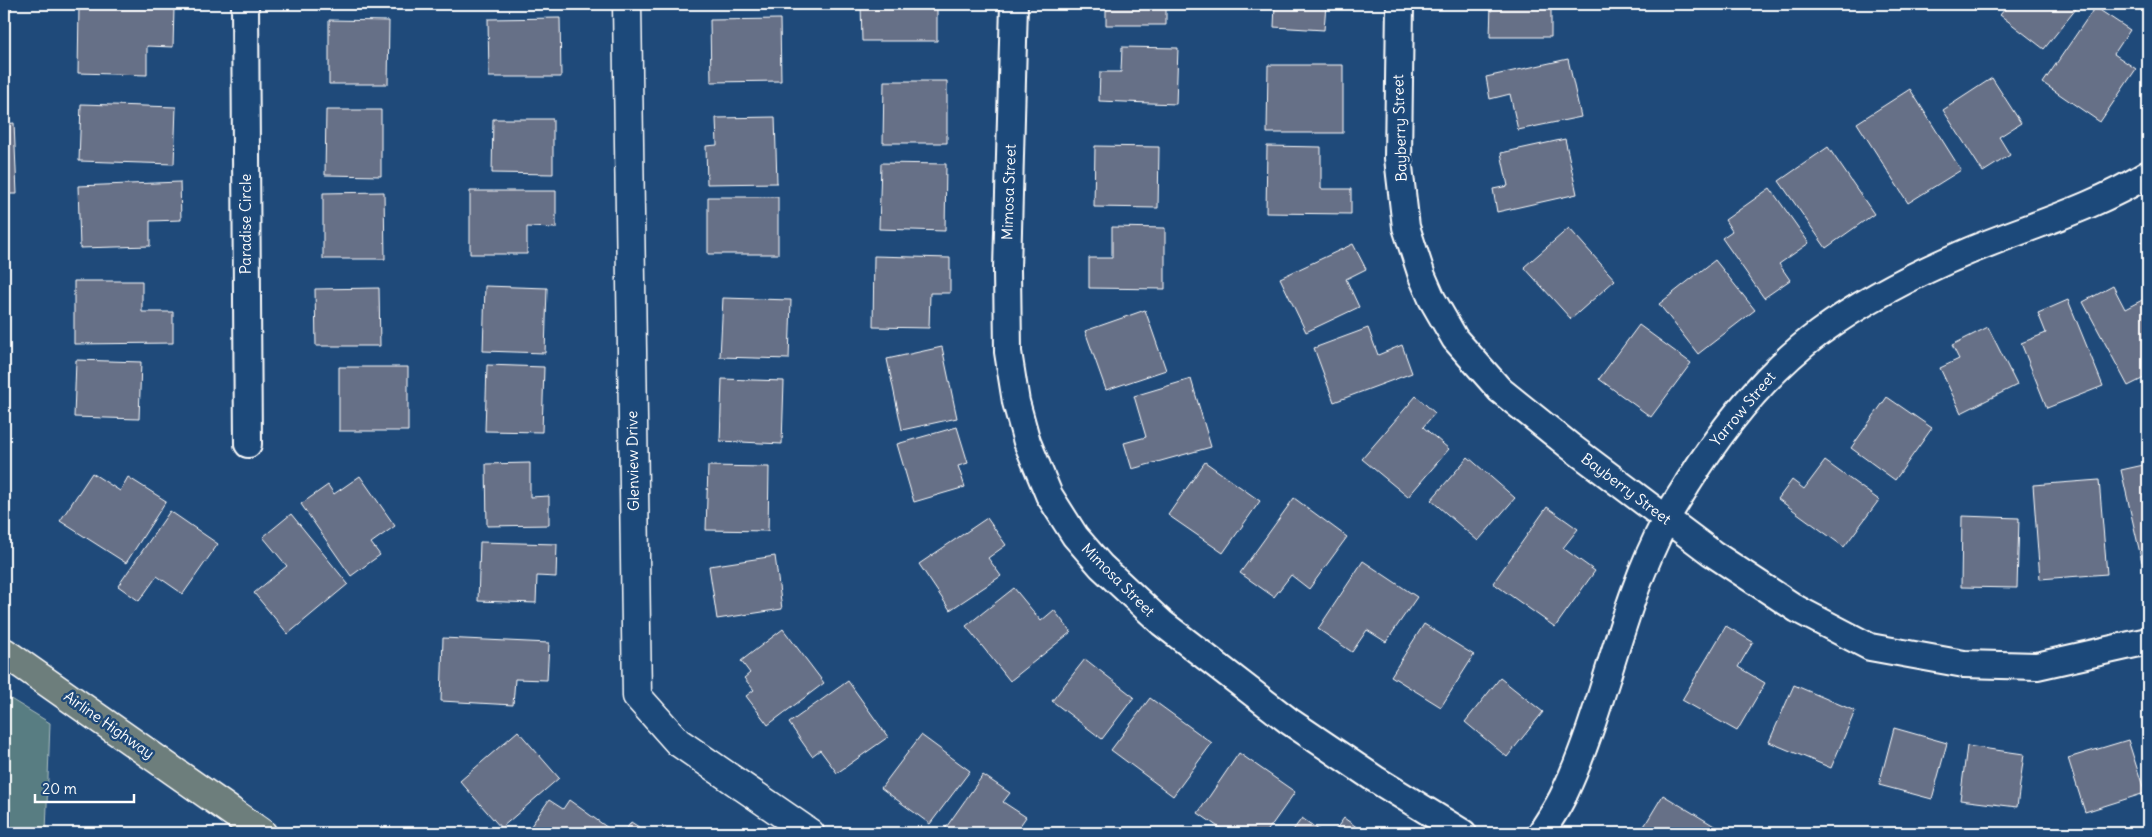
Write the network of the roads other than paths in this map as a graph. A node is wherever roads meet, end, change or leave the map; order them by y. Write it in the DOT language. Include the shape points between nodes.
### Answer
graph roads {
  1 [pos="245,4"];
  2 [pos="626,4"];
  3 [pos="1014,4"];
  4 [pos="1400,4"];
  5 [pos="2148,174"];
  6 [pos="248,444"];
  7 [pos="1666,520"];
  8 [pos="2148,641"];
  9 [pos="4,652"];
  10 [pos="262,833"];
  11 [pos="810,833"];
  12 [pos="1463,833"];
  13 [pos="1541,833"];
  1 -- 6 [label="street, Paradise Circle"];
  2 -- 11 [label="street, Glenview Drive" via="637,696 678,742"];
  3 -- 12 [label="street, Mimosa Street" via="1008,352 1026,442 1049,495 1075,536 1101,566 1162,623 1289,721"];
  4 -- 7 [label="street, Bayberry Street" via="1398,158 1406,227 1432,299 1455,339 1500,390"];
  5 -- 7 [label="street, Yarrow Street" via="2099,200 1969,251 1905,281 1818,334 1750,397 1712,444"];
  7 -- 8 [label="street, Bayberry Street" via="1797,610 1870,647 1964,664 2037,666"];
  7 -- 13 [label="street, Yarrow Street" via="1630,602 1586,740 1565,794"];
  9 -- 10 [label="main road, Airline Highway"];
}
